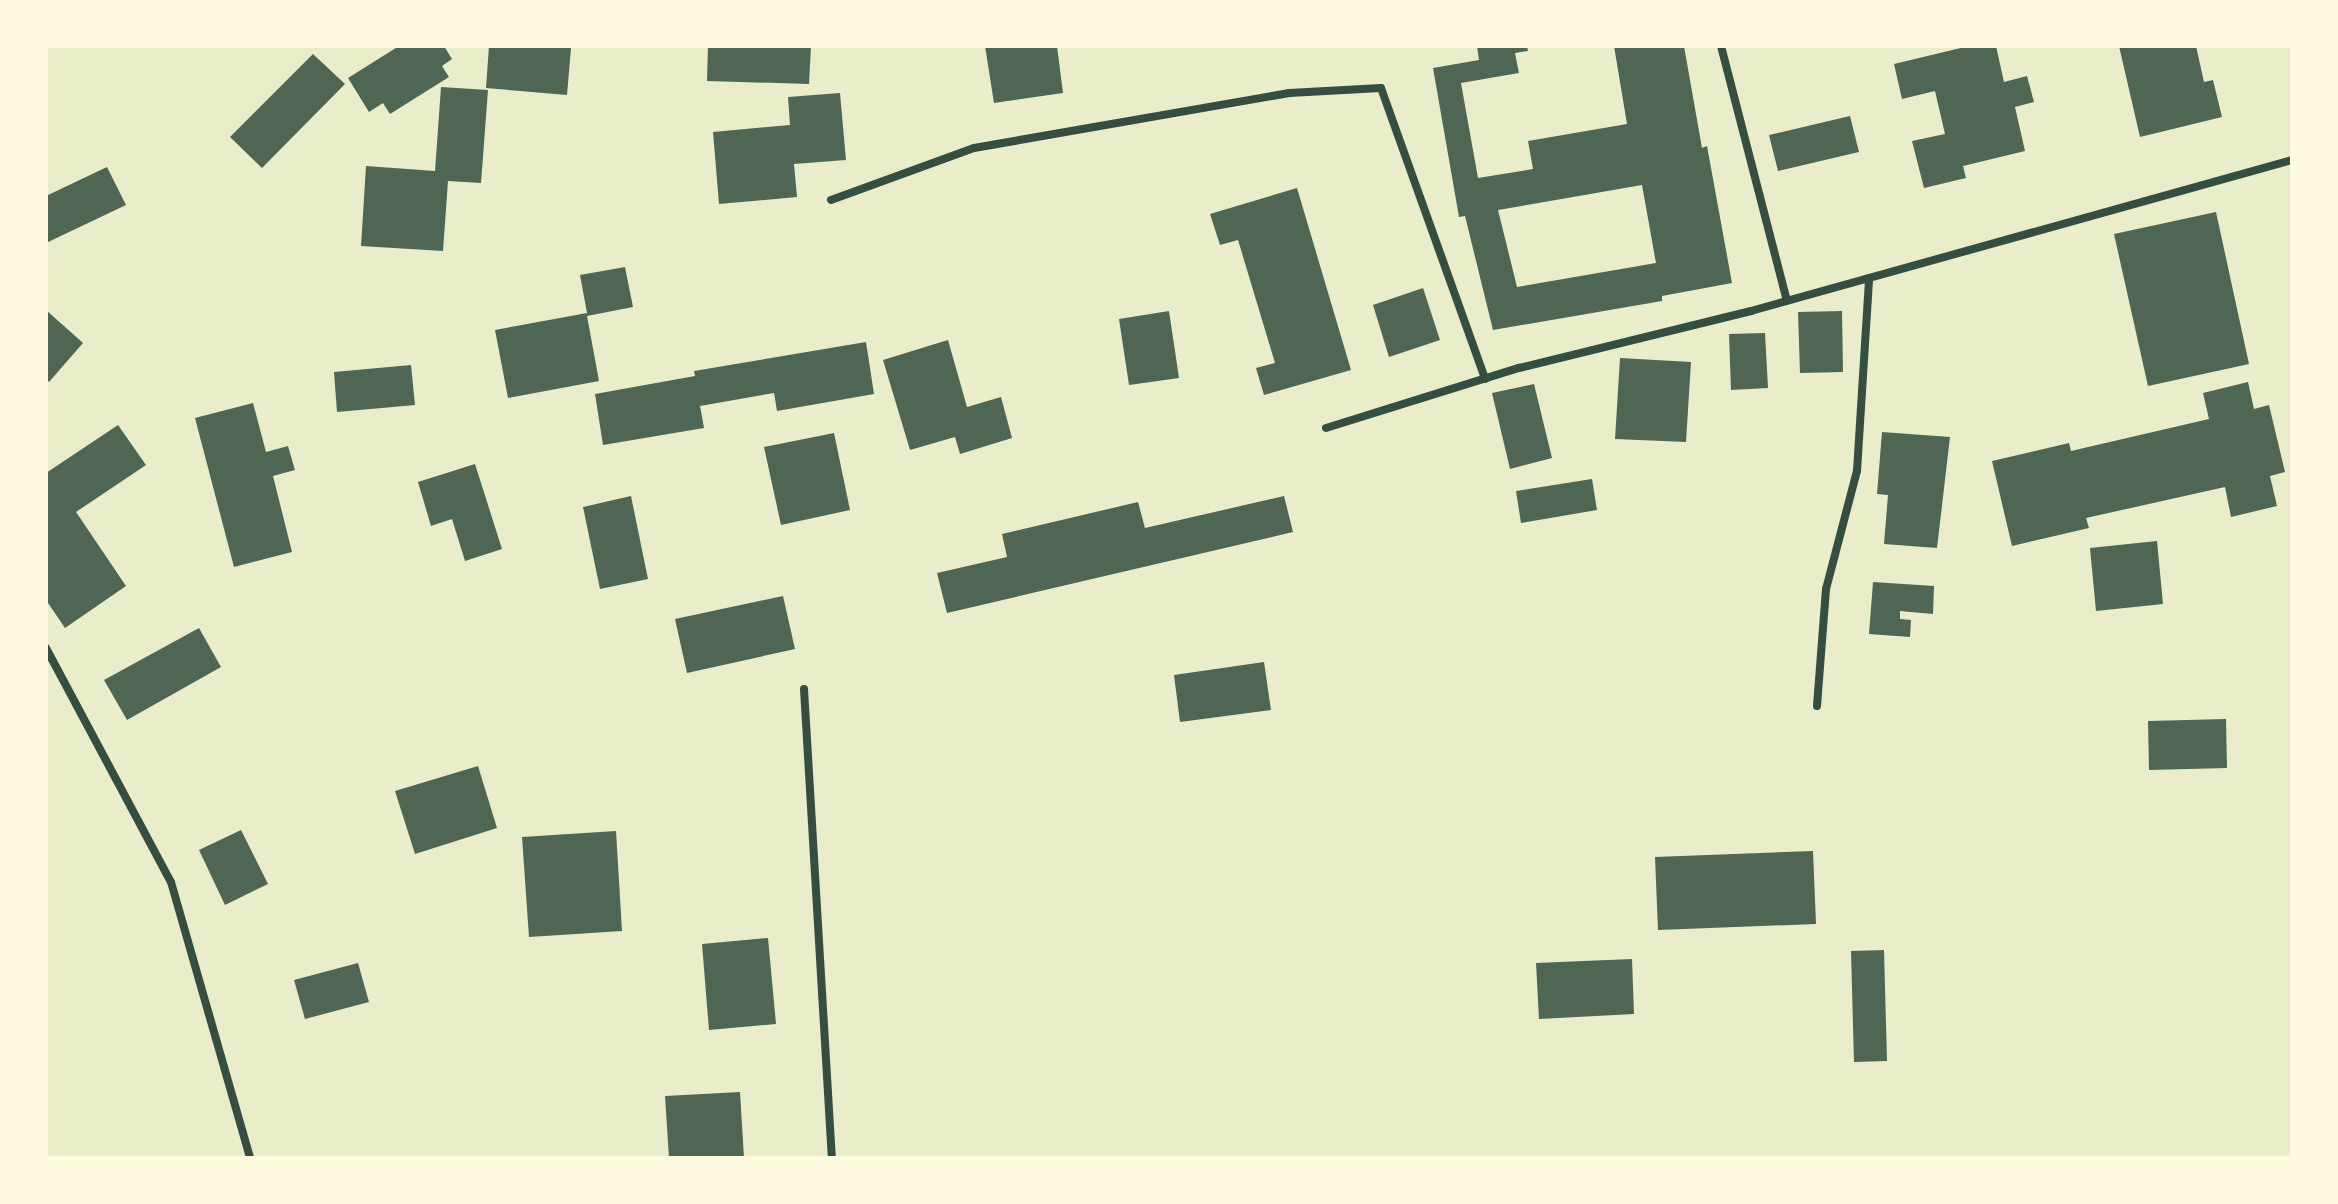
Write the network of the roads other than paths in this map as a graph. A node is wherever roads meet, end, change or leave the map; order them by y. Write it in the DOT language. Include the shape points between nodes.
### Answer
graph roads {
  1 [pos="1721,46"];
  2 [pos="2292,160"];
  3 [pos="831,200"];
  4 [pos="1869,278"];
  5 [pos="1787,301"];
  6 [pos="1485,379"];
  7 [pos="1326,428"];
  8 [pos="46,648"];
  9 [pos="804,689"];
  10 [pos="1817,706"];
  11 [pos="250,1158"];
  12 [pos="832,1158"];
  1 -- 5 [label="street"];
  2 -- 4 [label="street"];
  3 -- 6 [label="street" via="974,148 1289,93 1381,88"];
  4 -- 5 [label="street"];
  4 -- 10 [label="street" via="1857,471 1826,589"];
  5 -- 6 [label="street"];
  6 -- 7 [label="street"];
  8 -- 11 [label="street" via="171,882"];
  9 -- 12 [label="street"];
}
